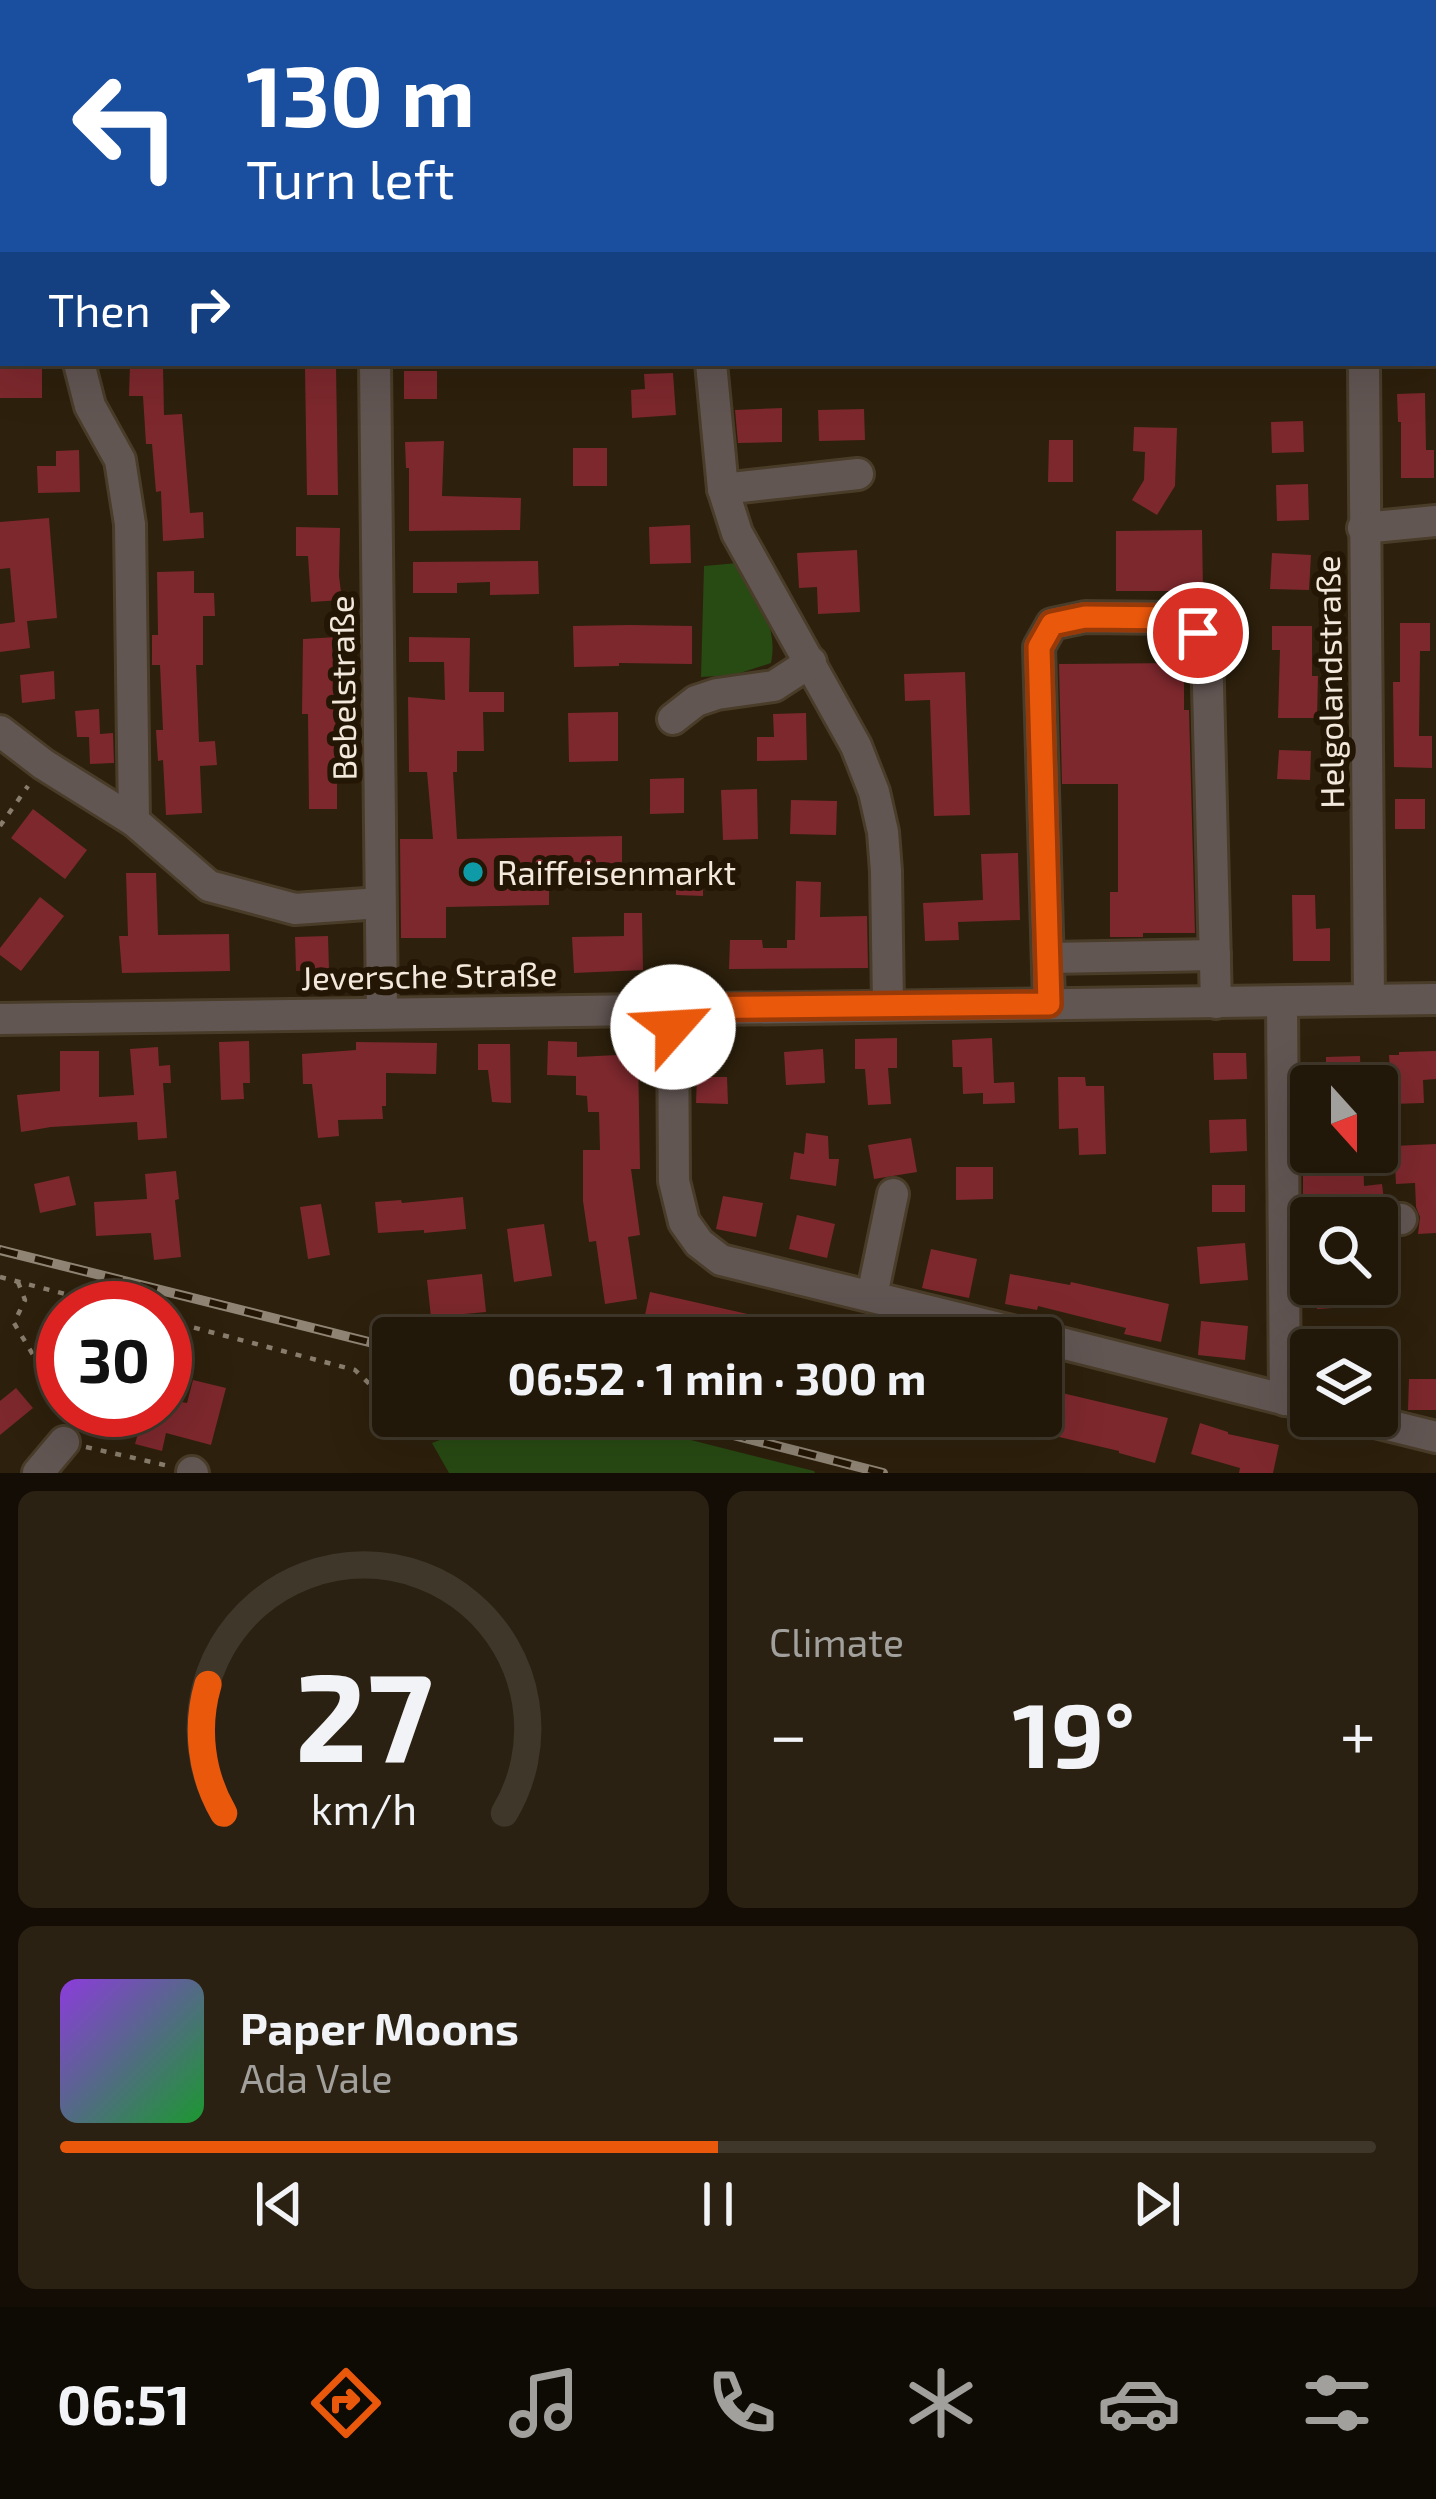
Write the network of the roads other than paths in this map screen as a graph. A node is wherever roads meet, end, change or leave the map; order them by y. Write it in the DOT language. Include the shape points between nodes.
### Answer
graph roads {
  1 [pos="80,366"];
  2 [pos="375,366"];
  3 [pos="711,366"];
  4 [pos="1364,366"];
  5 [pos="858,474"];
  6 [pos="723,489"];
  7 [pos="1436,521"];
  8 [pos="1364,528"];
  9 [pos="811,662"];
  10 [pos="673,719"];
  11 [pos="0,731"];
  12 [pos="134,820"];
  13 [pos="380,903"];
  14 [pos="1215,955"];
  15 [pos="1125,956"];
  16 [pos="1048,958"];
  17 [pos="1369,999"];
  18 [pos="1436,999"];
  19 [pos="1282,1003"];
  20 [pos="1049,1004"];
  21 [pos="1125,1004"];
  22 [pos="1216,1004"];
  23 [pos="888,1005"];
  24 [pos="673,1008"];
  25 [pos="382,1012"];
  26 [pos="0,1018"];
  27 [pos="893,1195"];
  28 [pos="1295,1197"];
  29 [pos="872,1296"];
  30 [pos="956,1317"];
  31 [pos="1062,1344"];
  32 [pos="1290,1401"];
  33 [pos="1398,1428"];
  34 [pos="1436,1437"];
  35 [pos="64,1442"];
  36 [pos="38,1473"];
  1 -- 12 [label="street" via="90,406 120,460 130,524"];
  2 -- 13 [label="street, Bebelstraße"];
  3 -- 6 [label="street"];
  4 -- 8 [label="street, Helgolandstraße"];
  5 -- 6 [label="street"];
  6 -- 9 [label="street" via="737,533"];
  7 -- 8 [label="street"];
  8 -- 17 [label="street, Helgolandstraße"];
  9 -- 10 [label="street" via="773,686 696,700"];
  9 -- 23 [label="street" via="856,746 883,832"];
  11 -- 12 [label="street"];
  12 -- 13 [label="street" via="209,886 295,909"];
  13 -- 25 [label="street, Bebelstraße"];
  14 -- 15 [label="street"];
  14 -- 16 [label="street" via="1207,647 1178,618 1085,617 1052,624 1039,647"];
  14 -- 22 [label="street"];
  15 -- 16 [label="street"];
  15 -- 21 [label="street"];
  16 -- 20 [label="street"];
  17 -- 18 [label="street, Jeversche Straße"];
  17 -- 19 [label="street, Jeversche Straße"];
  19 -- 22 [label="street, Jeversche Straße"];
  19 -- 28 [label="street"];
  20 -- 21 [label="street, Jeversche Straße"];
  20 -- 23 [label="street, Jeversche Straße"];
  21 -- 22 [label="street, Jeversche Straße"];
  23 -- 24 [label="street, Jeversche Straße"];
  24 -- 25 [label="street, Jeversche Straße"];
  24 -- 29 [label="street" via="674,1181 684,1222 721,1260"];
  25 -- 26 [label="street, Jeversche Straße"];
  27 -- 29 [label="street"];
  29 -- 30 [label="street"];
  31 -- 32 [label="street"];
  33 -- 34 [label="street"];
  35 -- 36 [label="street"];
}
